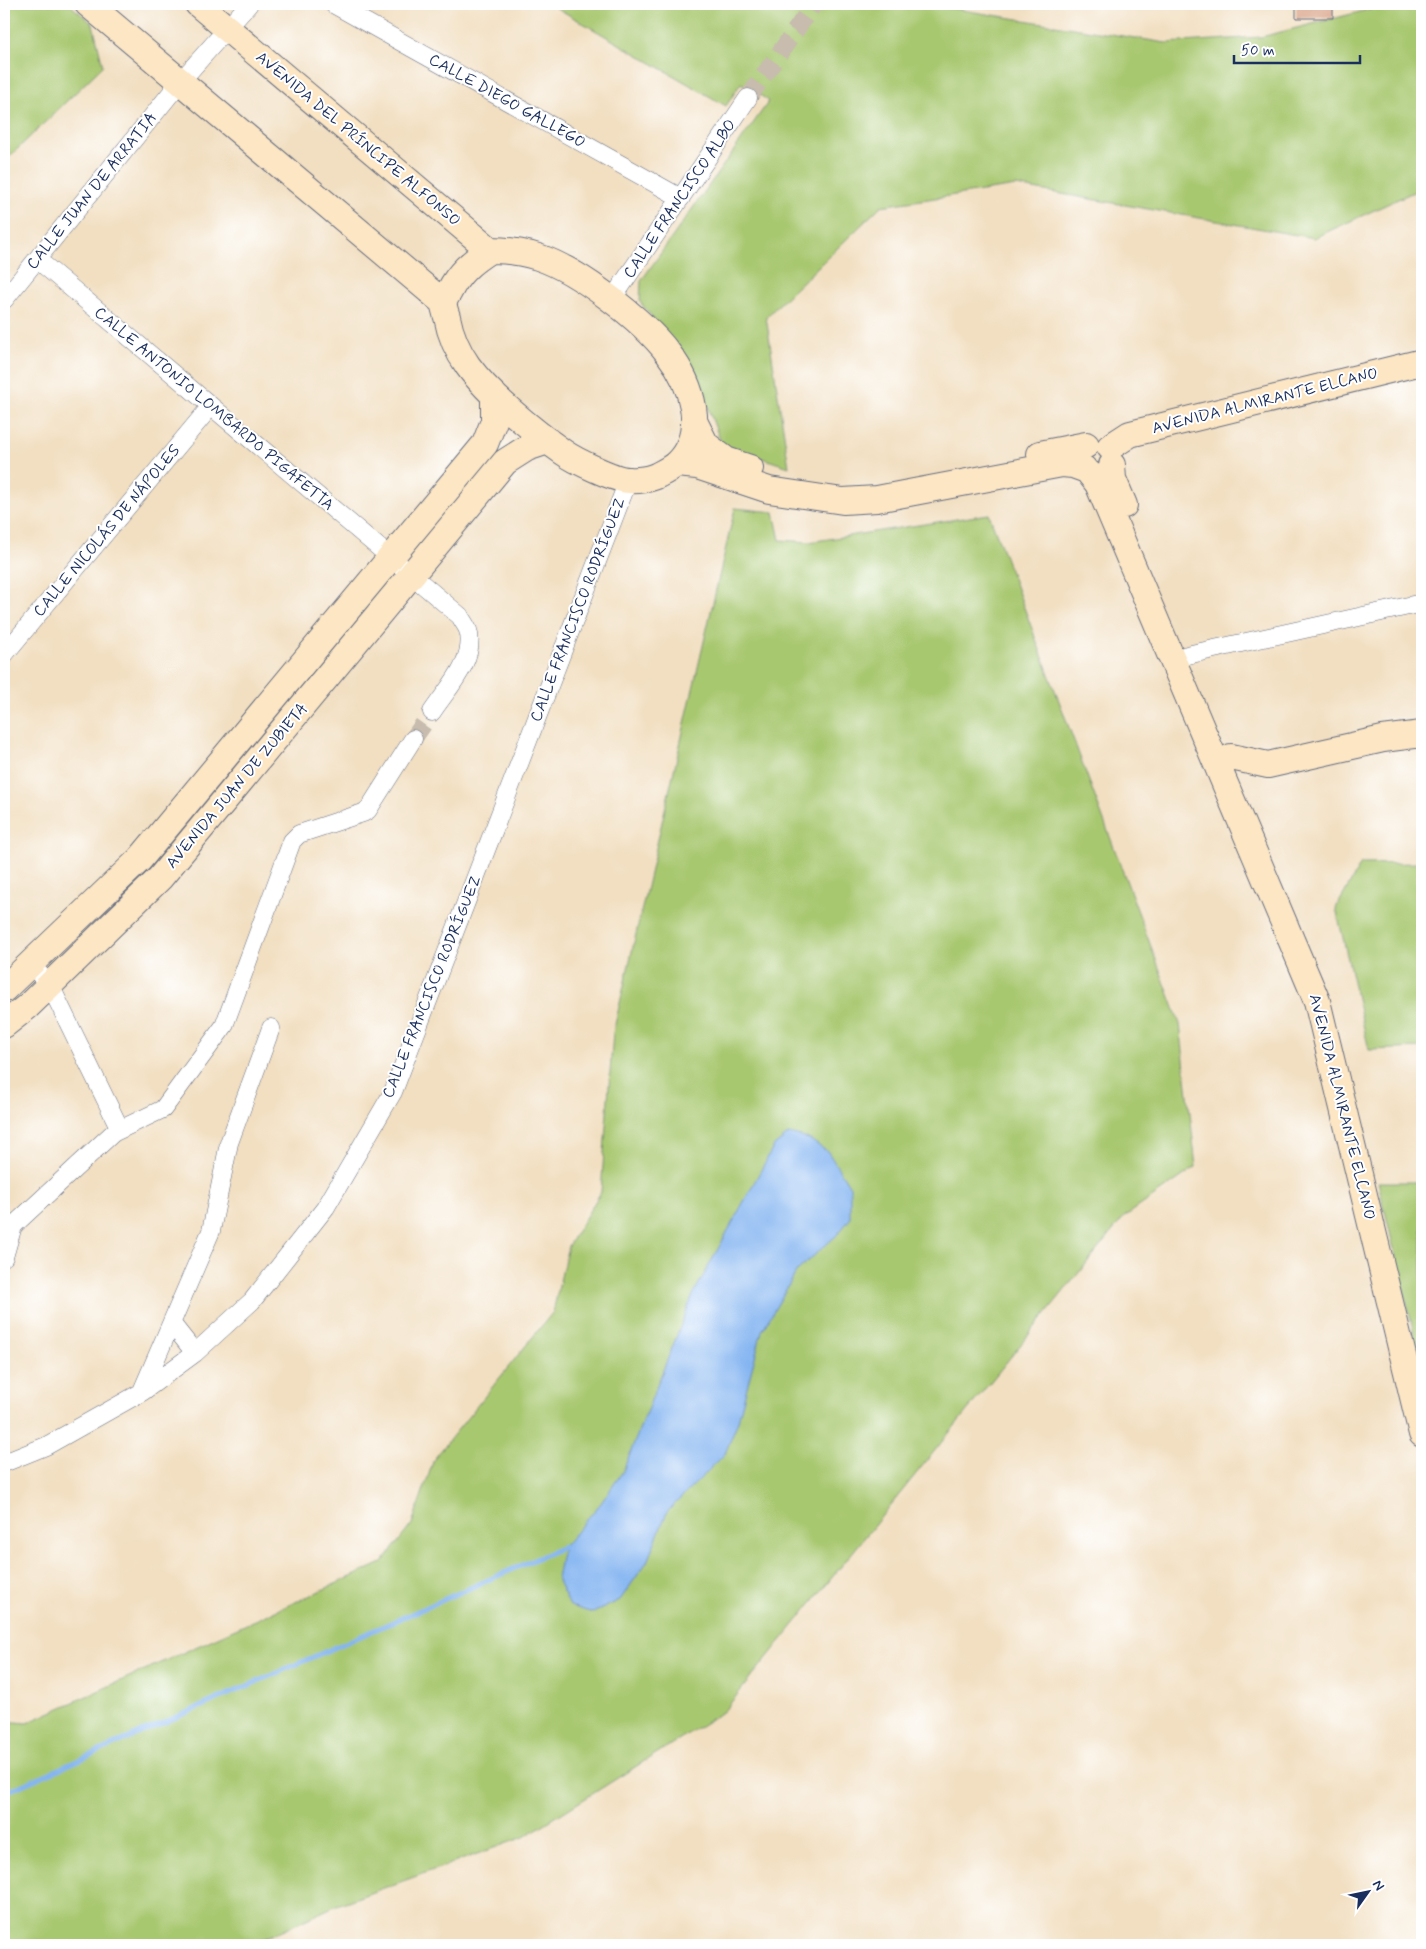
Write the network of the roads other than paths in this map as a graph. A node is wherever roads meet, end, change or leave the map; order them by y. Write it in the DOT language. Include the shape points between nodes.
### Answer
graph roads {
  1 [pos="88,4"];
  2 [pos="198,4"];
  3 [pos="249,4"];
  4 [pos="333,4"];
  5 [pos="226,28"];
  6 [pos="180,82"];
  7 [pos="748,98"];
  8 [pos="681,198"];
  9 [pos="490,250"];
  10 [pos="38,260"];
  11 [pos="4,300"];
  12 [pos="612,301"];
  13 [pos="444,303"];
  14 [pos="1422,362"];
  15 [pos="494,395"];
  16 [pos="211,406"];
  17 [pos="695,423"];
  18 [pos="548,441"];
  19 [pos="1096,460"];
  20 [pos="677,464"];
  21 [pos="628,480"];
  22 [pos="391,557"];
  23 [pos="412,575"];
  24 [pos="1422,603"];
  25 [pos="4,655"];
  26 [pos="1180,658"];
  27 [pos="432,712"];
  28 [pos="1422,734"];
  29 [pos="413,739"];
  30 [pos="1224,760"];
  31 [pos="31,964"];
  32 [pos="50,985"];
  33 [pos="4,989"];
  34 [pos="4,1025"];
  35 [pos="271,1028"];
  36 [pos="120,1130"];
  37 [pos="5,1249"];
  38 [pos="172,1324"];
  39 [pos="195,1353"];
  40 [pos="1422,1368"];
  41 [pos="142,1392"];
  42 [pos="1422,1434"];
  43 [pos="4,1463"];
  1 -- 6 [label="street"];
  2 -- 5 [label="street, AVENIDA DEL PRÍNCIPE ALFONSO"];
  3 -- 5 [label="street"];
  4 -- 8 [label="street, CALLE DIEGO GALLEGO"];
  5 -- 6 [label="street"];
  5 -- 9 [label="street, AVENIDA DEL PRÍNCIPE ALFONSO"];
  6 -- 10 [label="street, CALLE JUAN DE ARRATIA"];
  6 -- 13 [label="street"];
  7 -- 8 [label="street, CALLE FRANCISCO ALBO"];
  8 -- 12 [label="street, CALLE FRANCISCO ALBO"];
  9 -- 12 [label="street" via="539,257 576,275"];
  9 -- 13 [label="street" via="469,263 453,283"];
  10 -- 11 [label="street, CALLE JUAN DE ARRATIA"];
  10 -- 16 [label="street, CALLE ANTONIO LOMBARDO PIGAFETTA"];
  12 -- 17 [label="street" via="668,352 691,397"];
  13 -- 15 [label="street" via="449,328 467,365"];
  14 -- 19 [label="street, AVENIDA ALMIRANTE ELCANO" via="1130,434"];
  15 -- 18 [label="street"];
  15 -- 22 [label="street, AVENIDA JUAN DE ZUBIETA" via="494,421 485,444"];
  16 -- 22 [label="street, CALLE ANTONIO LOMBARDO PIGAFETTA"];
  16 -- 25 [label="street, CALLE NICOLÁS DE NÁPOLES"];
  17 -- 19 [label="street, AVENIDA ALMIRANTE ELCANO" via="706,445 726,460 772,475 844,486"];
  17 -- 20 [label="street" via="690,445"];
  18 -- 21 [label="street" via="564,454"];
  18 -- 23 [label="street, AVENIDA JUAN DE ZUBIETA" via="527,448 505,462"];
  19 -- 20 [label="street" via="877,499 843,501 769,490 697,466"];
  19 -- 26 [label="street, AVENIDA ALMIRANTE ELCANO" via="1098,484"];
  20 -- 21 [label="street" via="654,478"];
  21 -- 39 [label="street, CALLE FRANCISCO RODRÍGUEZ" via="394,1092 326,1207 252,1301"];
  22 -- 23 [label="street"];
  22 -- 31 [label="street, AVENIDA JUAN DE ZUBIETA" via="140,859"];
  23 -- 27 [label="street" via="460,616 468,629 468,659"];
  23 -- 32 [label="street, AVENIDA JUAN DE ZUBIETA" via="160,878"];
  24 -- 26 [label="street"];
  26 -- 30 [label="street, AVENIDA ALMIRANTE ELCANO"];
  28 -- 30 [label="street" via="1383,739 1268,765"];
  29 -- 36 [label="street" via="368,810 299,834 292,841 224,1026 163,1109"];
  30 -- 40 [label="street, AVENIDA ALMIRANTE ELCANO" via="1332,997"];
  30 -- 42 [label="street, AVENIDA ALMIRANTE ELCANO" via="1317,1001"];
  31 -- 32 [label="street"];
  31 -- 33 [label="street, AVENIDA JUAN DE ZUBIETA"];
  32 -- 34 [label="street, AVENIDA JUAN DE ZUBIETA"];
  32 -- 36 [label="street"];
  35 -- 38 [label="street" via="229,1144 211,1231"];
  36 -- 37 [label="street" via="13,1226"];
  38 -- 39 [label="street"];
  38 -- 41 [label="street"];
  39 -- 41 [label="street, CALLE FRANCISCO RODRÍGUEZ"];
  41 -- 43 [label="street, CALLE FRANCISCO RODRÍGUEZ" via="46,1446"];
}
